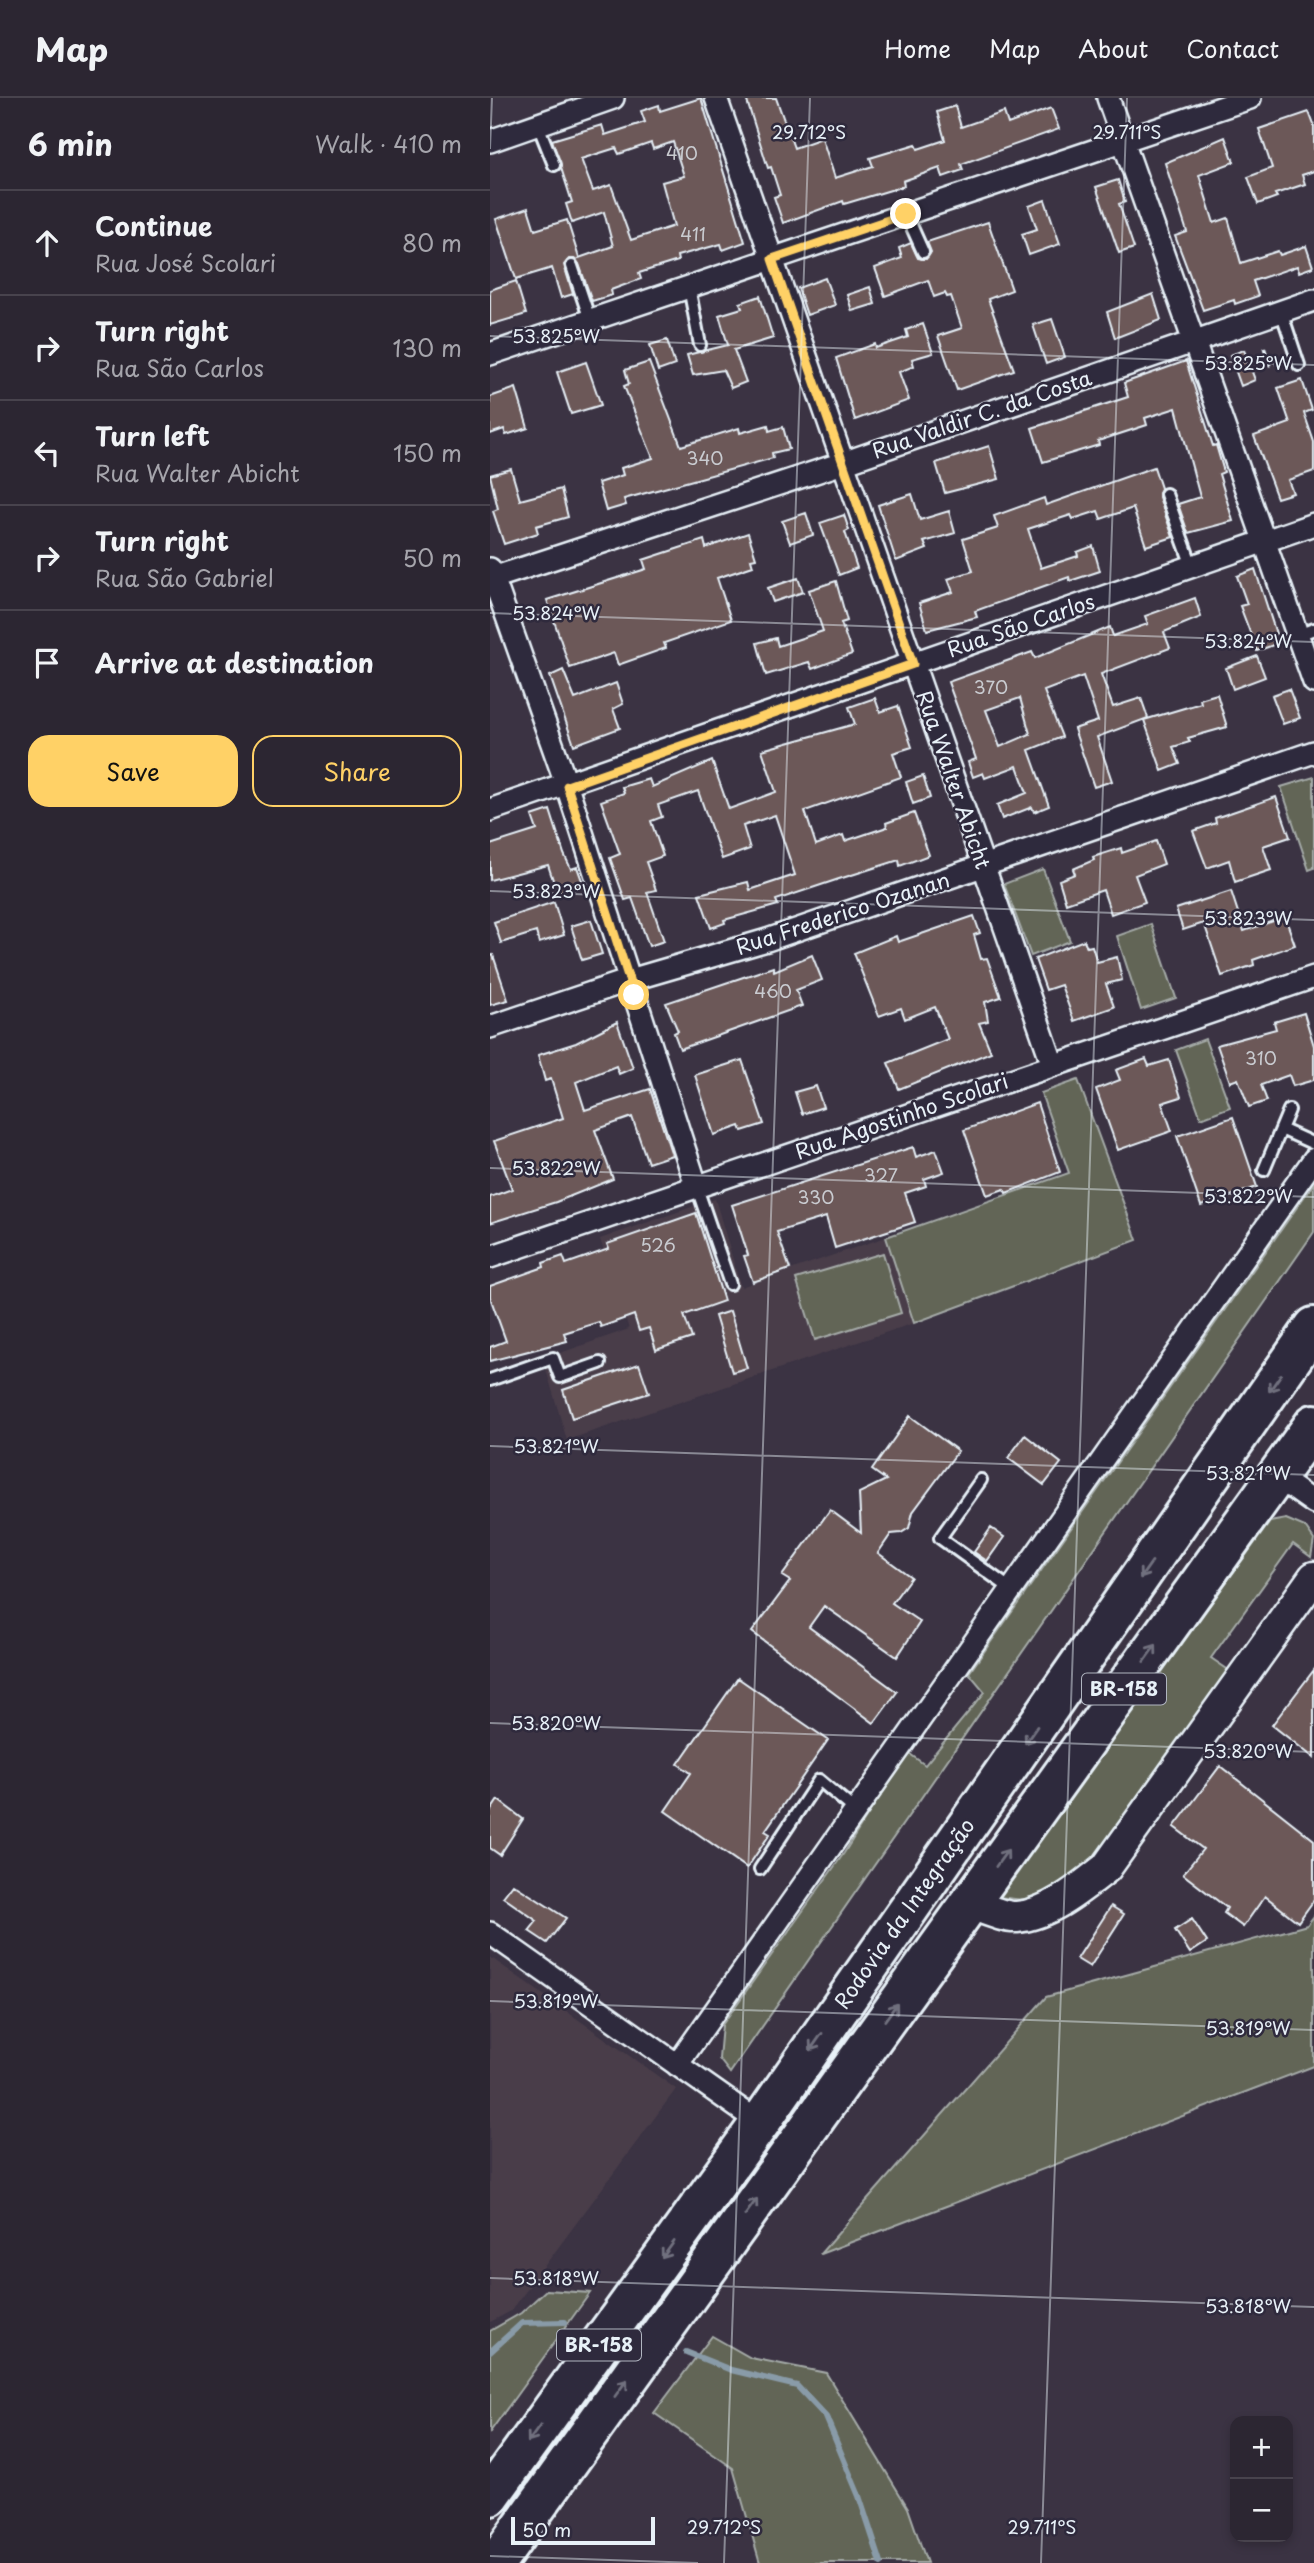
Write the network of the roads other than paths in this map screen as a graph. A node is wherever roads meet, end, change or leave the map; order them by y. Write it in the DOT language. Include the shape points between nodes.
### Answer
graph roads {
  1 [pos="613,98"];
  2 [pos="716,98"];
  3 [pos="1108,98"];
  4 [pos="1250,98"];
  5 [pos="538,125"];
  6 [pos="490,141"];
  7 [pos="1124,141"];
  8 [pos="554,165"];
  9 [pos="906,214"];
  10 [pos="923,252"];
  11 [pos="772,259"];
  12 [pos="572,266"];
  13 [pos="689,287"];
  14 [pos="1314,300"];
  15 [pos="1280,312"];
  16 [pos="590,320"];
  17 [pos="1194,341"];
  18 [pos="700,345"];
  19 [pos="490,354"];
  20 [pos="1297,361"];
  21 [pos="843,463"];
  22 [pos="1166,494"];
  23 [pos="1314,524"];
  24 [pos="1264,541"];
  25 [pos="1192,566"];
  26 [pos="491,575"];
  27 [pos="1306,632"];
  28 [pos="913,664"];
  29 [pos="1314,682"];
  30 [pos="1314,752"];
  31 [pos="567,786"];
  32 [pos="490,810"];
  33 [pos="984,867"];
  34 [pos="1314,976"];
  35 [pos="630,980"];
  36 [pos="490,1027"];
  37 [pos="1053,1065"];
  38 [pos="1289,1110"];
  39 [pos="1281,1129"];
  40 [pos="1314,1144"];
  41 [pos="1314,1159"];
  42 [pos="1264,1170"];
  43 [pos="697,1188"];
  44 [pos="490,1257"];
  45 [pos="730,1284"];
  46 [pos="1314,1327"];
  47 [pos="600,1363"];
  48 [pos="490,1380"];
  49 [pos="1314,1424"];
  50 [pos="1232,1446"];
  51 [pos="1277,1477"];
  52 [pos="981,1480"];
  53 [pos="1314,1503"];
  54 [pos="1314,1577"];
  55 [pos="1012,1590"];
  56 [pos="856,1811"];
  57 [pos="760,1869"];
  58 [pos="970,1903"];
  59 [pos="490,1933"];
  60 [pos="677,2065"];
  61 [pos="760,2123"];
  62 [pos="794,2147"];
  63 [pos="490,2496"];
  64 [pos="496,2563"];
  1 -- 5 [label="street"];
  2 -- 11 [label="street, Rua Walter Abicht"];
  3 -- 7 [label="street"];
  4 -- 7 [label="street"];
  5 -- 6 [label="street"];
  5 -- 8 [label="lane"];
  7 -- 9 [label="street"];
  7 -- 17 [label="street"];
  9 -- 10 [label="lane"];
  9 -- 11 [label="street"];
  11 -- 13 [label="street"];
  11 -- 21 [label="street, Rua Walter Abicht"];
  12 -- 16 [label="lane"];
  13 -- 16 [label="street"];
  13 -- 18 [label="lane"];
  14 -- 15 [label="street, Rua Valdir C. da Costa"];
  15 -- 17 [label="street, Rua Valdir C. da Costa"];
  15 -- 20 [label="lane"];
  16 -- 19 [label="street"];
  17 -- 21 [label="street, Rua Valdir C. da Costa"];
  17 -- 24 [label="street"];
  21 -- 26 [label="street, Rua Valdir C. da Costa"];
  21 -- 28 [label="street, Rua Walter Abicht"];
  22 -- 25 [label="lane"];
  23 -- 24 [label="street, Rua São Carlos"];
  24 -- 25 [label="street, Rua São Carlos"];
  24 -- 27 [label="street"];
  25 -- 28 [label="street, Rua São Carlos"];
  26 -- 31 [label="street"];
  27 -- 29 [label="street"];
  28 -- 31 [label="street, Rua São Carlos"];
  28 -- 33 [label="street, Rua Walter Abicht"];
  30 -- 33 [label="street, Rua Frederico Ozanan"];
  31 -- 32 [label="street, Rua São Carlos"];
  31 -- 35 [label="street"];
  33 -- 35 [label="street, Rua Frederico Ozanan" via="767,940"];
  33 -- 37 [label="street, Rua Walter Abicht"];
  34 -- 37 [label="street, Rua Agostinho Scolari"];
  35 -- 36 [label="street, Rua Frederico Ozanan"];
  35 -- 43 [label="street"];
  37 -- 43 [label="street, Rua Agostinho Scolari"];
  38 -- 39 [label="lane"];
  39 -- 40 [label="lane"];
  39 -- 42 [label="lane"];
  41 -- 55 [label="street"];
  43 -- 44 [label="street, Rua Agostinho Scolari"];
  43 -- 45 [label="lane"];
  46 -- 50 [label="highway, Rodovia da Integração / BR-158, one-way"];
  47 -- 48 [label="lane" via="560,1377 553,1359"];
  49 -- 51 [label="highway, BR-158"];
  50 -- 51 [label="highway"];
  50 -- 61 [label="highway, Rodovia da Integração / BR-158, one-way"];
  51 -- 53 [label="street"];
  58 -- 51 [label="highway, BR-158, one-way"];
  52 -- 55 [label="lane" via="940,1538"];
  54 -- 58 [label="street" via="1106,1868 1050,1906 1015,1918"];
  55 -- 56 [label="street"];
  56 -- 57 [label="lane" via="819,1780"];
  56 -- 60 [label="street"];
  62 -- 58 [label="highway, BR-158, one-way"];
  59 -- 60 [label="street"];
  60 -- 61 [label="street"];
  61 -- 62 [label="highway"];
  61 -- 63 [label="highway, Rodovia da Integração / BR-158, one-way"];
  64 -- 62 [label="highway, BR-158, one-way"];
}
